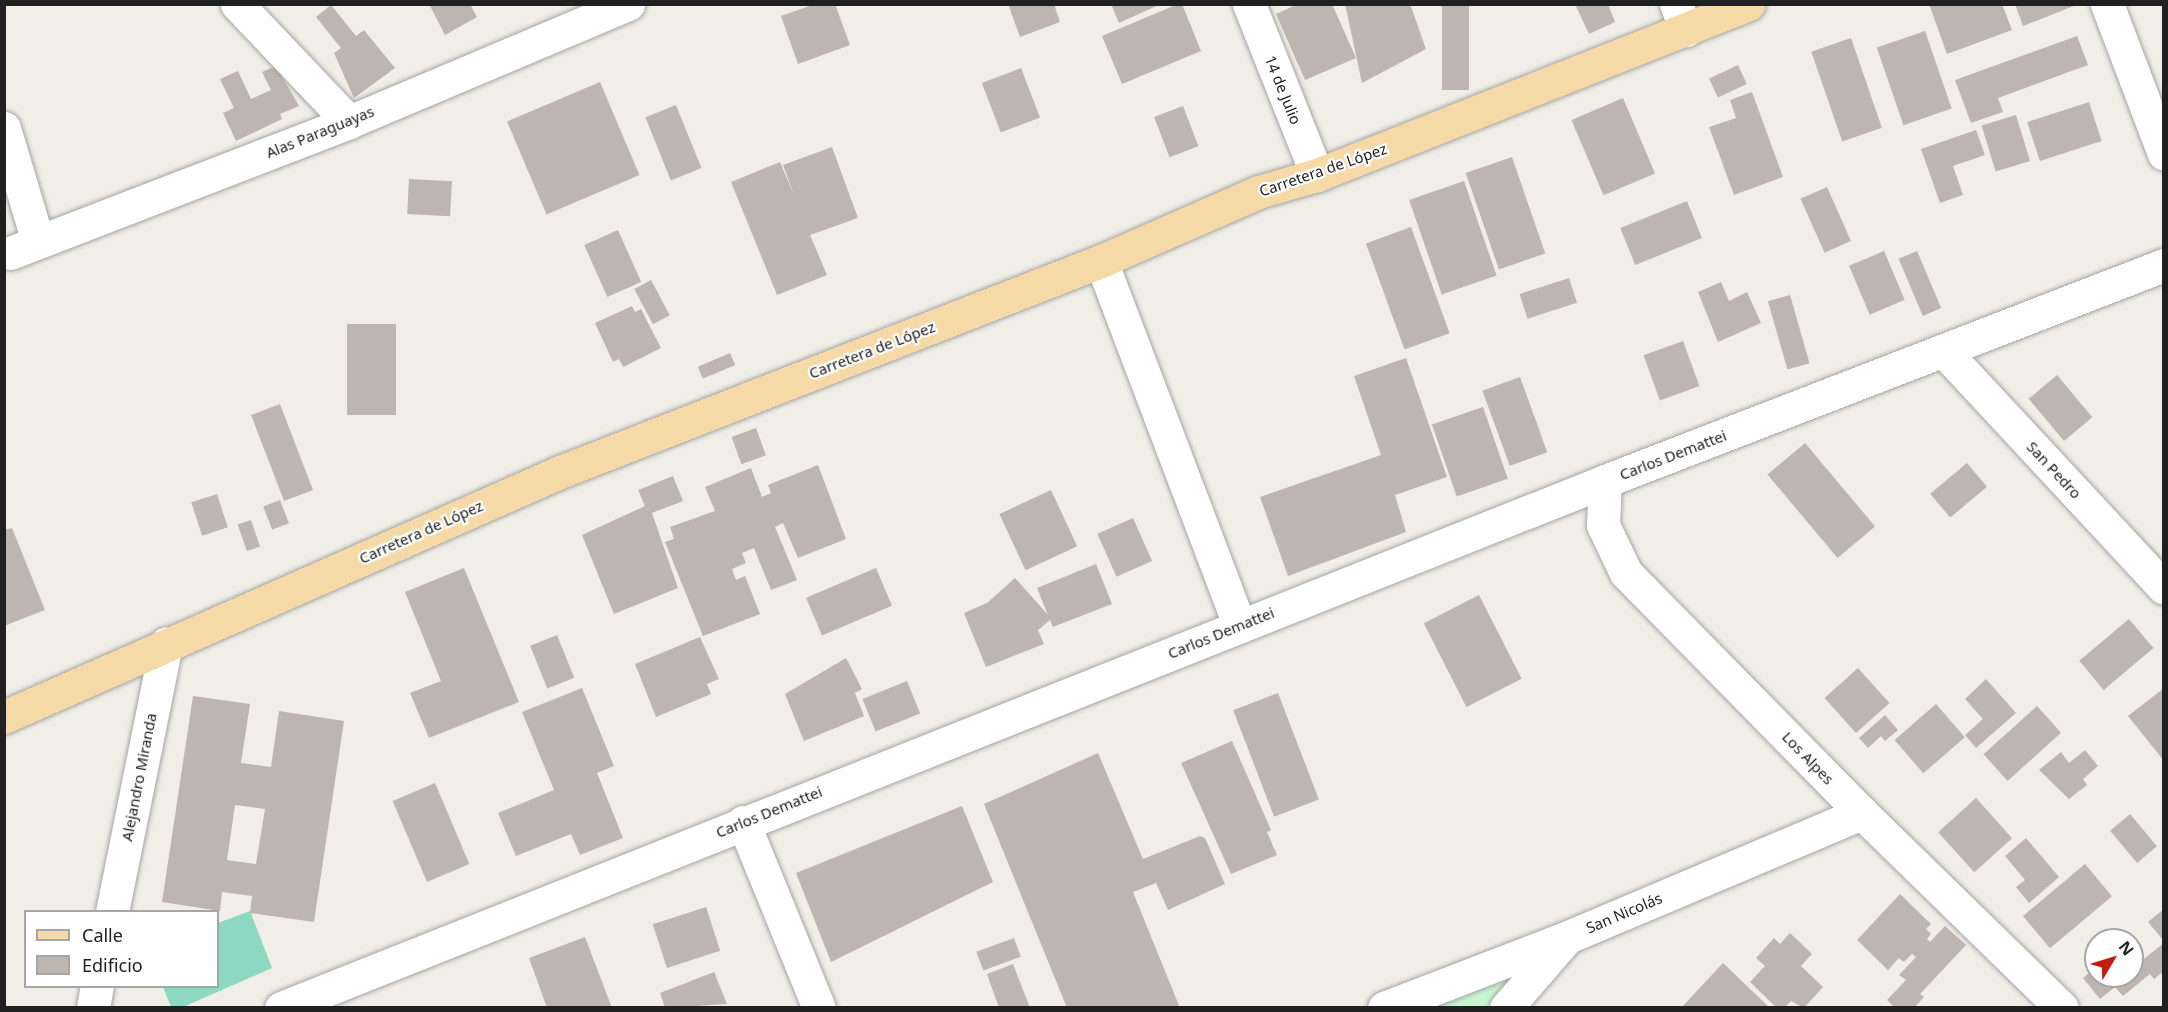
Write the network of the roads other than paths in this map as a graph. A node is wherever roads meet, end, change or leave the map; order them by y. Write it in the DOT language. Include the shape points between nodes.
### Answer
graph roads {
  1 [pos="237,4"];
  2 [pos="628,4"];
  3 [pos="1249,4"];
  4 [pos="1748,4"];
  5 [pos="2107,4"];
  6 [pos="1681,17"];
  7 [pos="349,122"];
  8 [pos="4,128"];
  9 [pos="2163,154"];
  10 [pos="1317,175"];
  11 [pos="1101,261"];
  12 [pos="2163,265"];
  13 [pos="1944,351"];
  14 [pos="1605,482"];
  15 [pos="2163,588"];
  16 [pos="1240,626"];
  17 [pos="166,643"];
  18 [pos="4,717"];
  19 [pos="1862,813"];
  20 [pos="743,822"];
  21 [pos="112,910"];
  22 [pos="1568,937"];
  23 [pos="97,988"];
  24 [pos="93,1008"];
  25 [pos="281,1008"];
  26 [pos="819,1008"];
  27 [pos="1384,1008"];
  28 [pos="1506,1008"];
  29 [pos="2062,1008"];
  1 -- 7 [label="street"];
  2 -- 7 [label="street, Alas Paraguayas"];
  3 -- 10 [label="street, 14 de Julio"];
  4 -- 6 [label="main road, Carretera de López"];
  5 -- 9 [label="street"];
  6 -- 10 [label="main road, Carretera de López"];
  7 -- 8 [label="street, Alas Paraguayas" via="24,248"];
  10 -- 11 [label="main road, Carretera de López" via="1258,192"];
  11 -- 16 [label="street"];
  11 -- 17 [label="main road, Carretera de López" via="560,472"];
  12 -- 13 [label="street, Carlos Demattei"];
  13 -- 14 [label="street, Carlos Demattei"];
  13 -- 15 [label="street, San Pedro"];
  14 -- 16 [label="street, Carlos Demattei"];
  14 -- 19 [label="street, Los Alpes" via="1603,525 1626,573"];
  16 -- 20 [label="street, Carlos Demattei"];
  17 -- 18 [label="main road, Carretera de López"];
  17 -- 21 [label="street, Alejandro Miranda"];
  19 -- 22 [label="street, San Nicolás"];
  19 -- 29 [label="street, Los Alpes"];
  20 -- 25 [label="street, Carlos Demattei"];
  20 -- 26 [label="street"];
  22 -- 27 [label="street, San Nicolás"];
  22 -- 28 [label="street"];
  23 -- 24 [label="street"];
}
